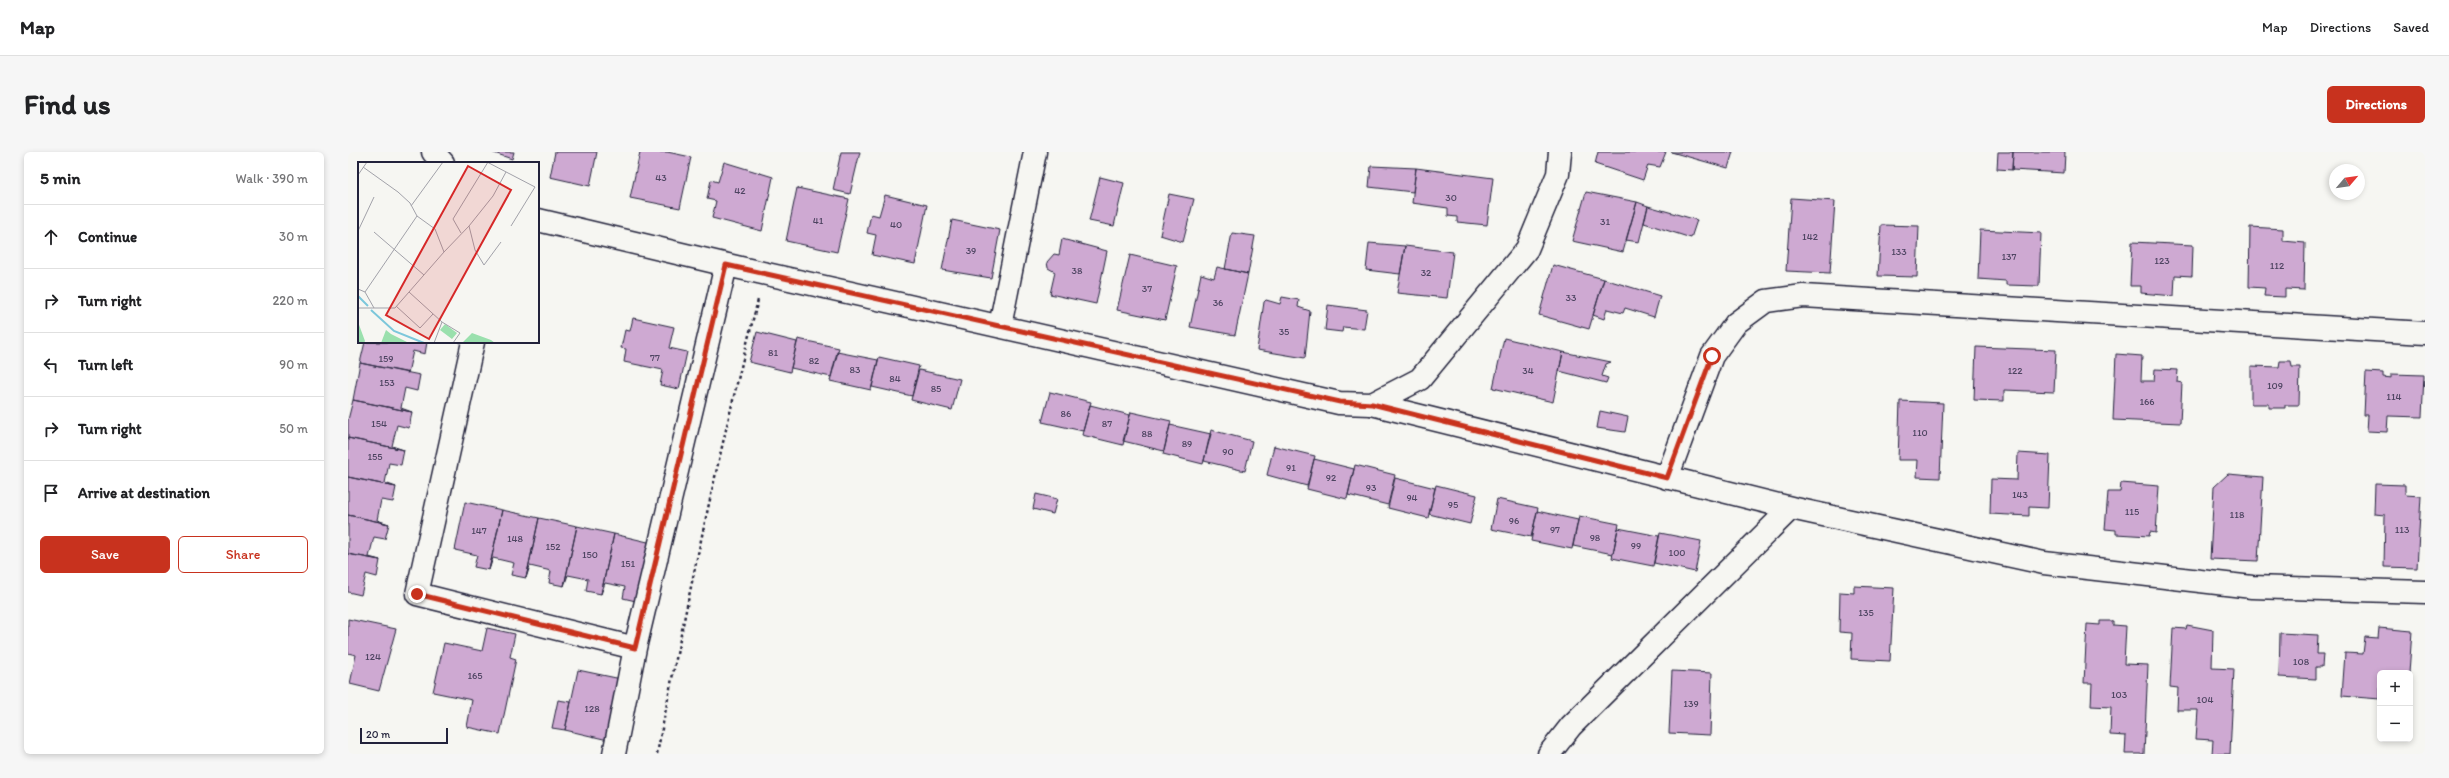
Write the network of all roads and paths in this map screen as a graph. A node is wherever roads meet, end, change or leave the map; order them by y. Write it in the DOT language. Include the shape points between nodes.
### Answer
graph roads {
  1 [pos="433,152"];
  2 [pos="1035,152"];
  3 [pos="1560,152"];
  4 [pos="441,162"];
  5 [pos="539,220"];
  6 [pos="726,265"];
  7 [pos="765,274"];
  8 [pos="1000,326"];
  9 [pos="2425,333"];
  10 [pos="473,343"];
  11 [pos="1372,404"];
  12 [pos="1667,478"];
  13 [pos="1791,508"];
  14 [pos="2425,592"];
  15 [pos="635,648"];
  16 [pos="614,754"];
  17 [pos="657,754"];
  18 [pos="1549,754"];
  1 -- 4 [label="street"];
  2 -- 8 [label="street"];
  3 -- 11 [label="street" via="1558,174 1527,249 1420,379"];
  5 -- 6 [label="street"];
  6 -- 7 [label="street"];
  6 -- 15 [label="street"];
  7 -- 8 [label="street"];
  7 -- 17 [label="path" via="723,436 688,594"];
  8 -- 11 [label="street" via="1340,402"];
  9 -- 12 [label="street" via="1802,296 1766,301 1736,323 1712,356"];
  10 -- 15 [label="street" via="417,594"];
  11 -- 12 [label="street"];
  12 -- 13 [label="street"];
  13 -- 14 [label="street" via="2044,563 2252,587"];
  13 -- 18 [label="street" via="1577,720"];
  15 -- 16 [label="street"];
}
